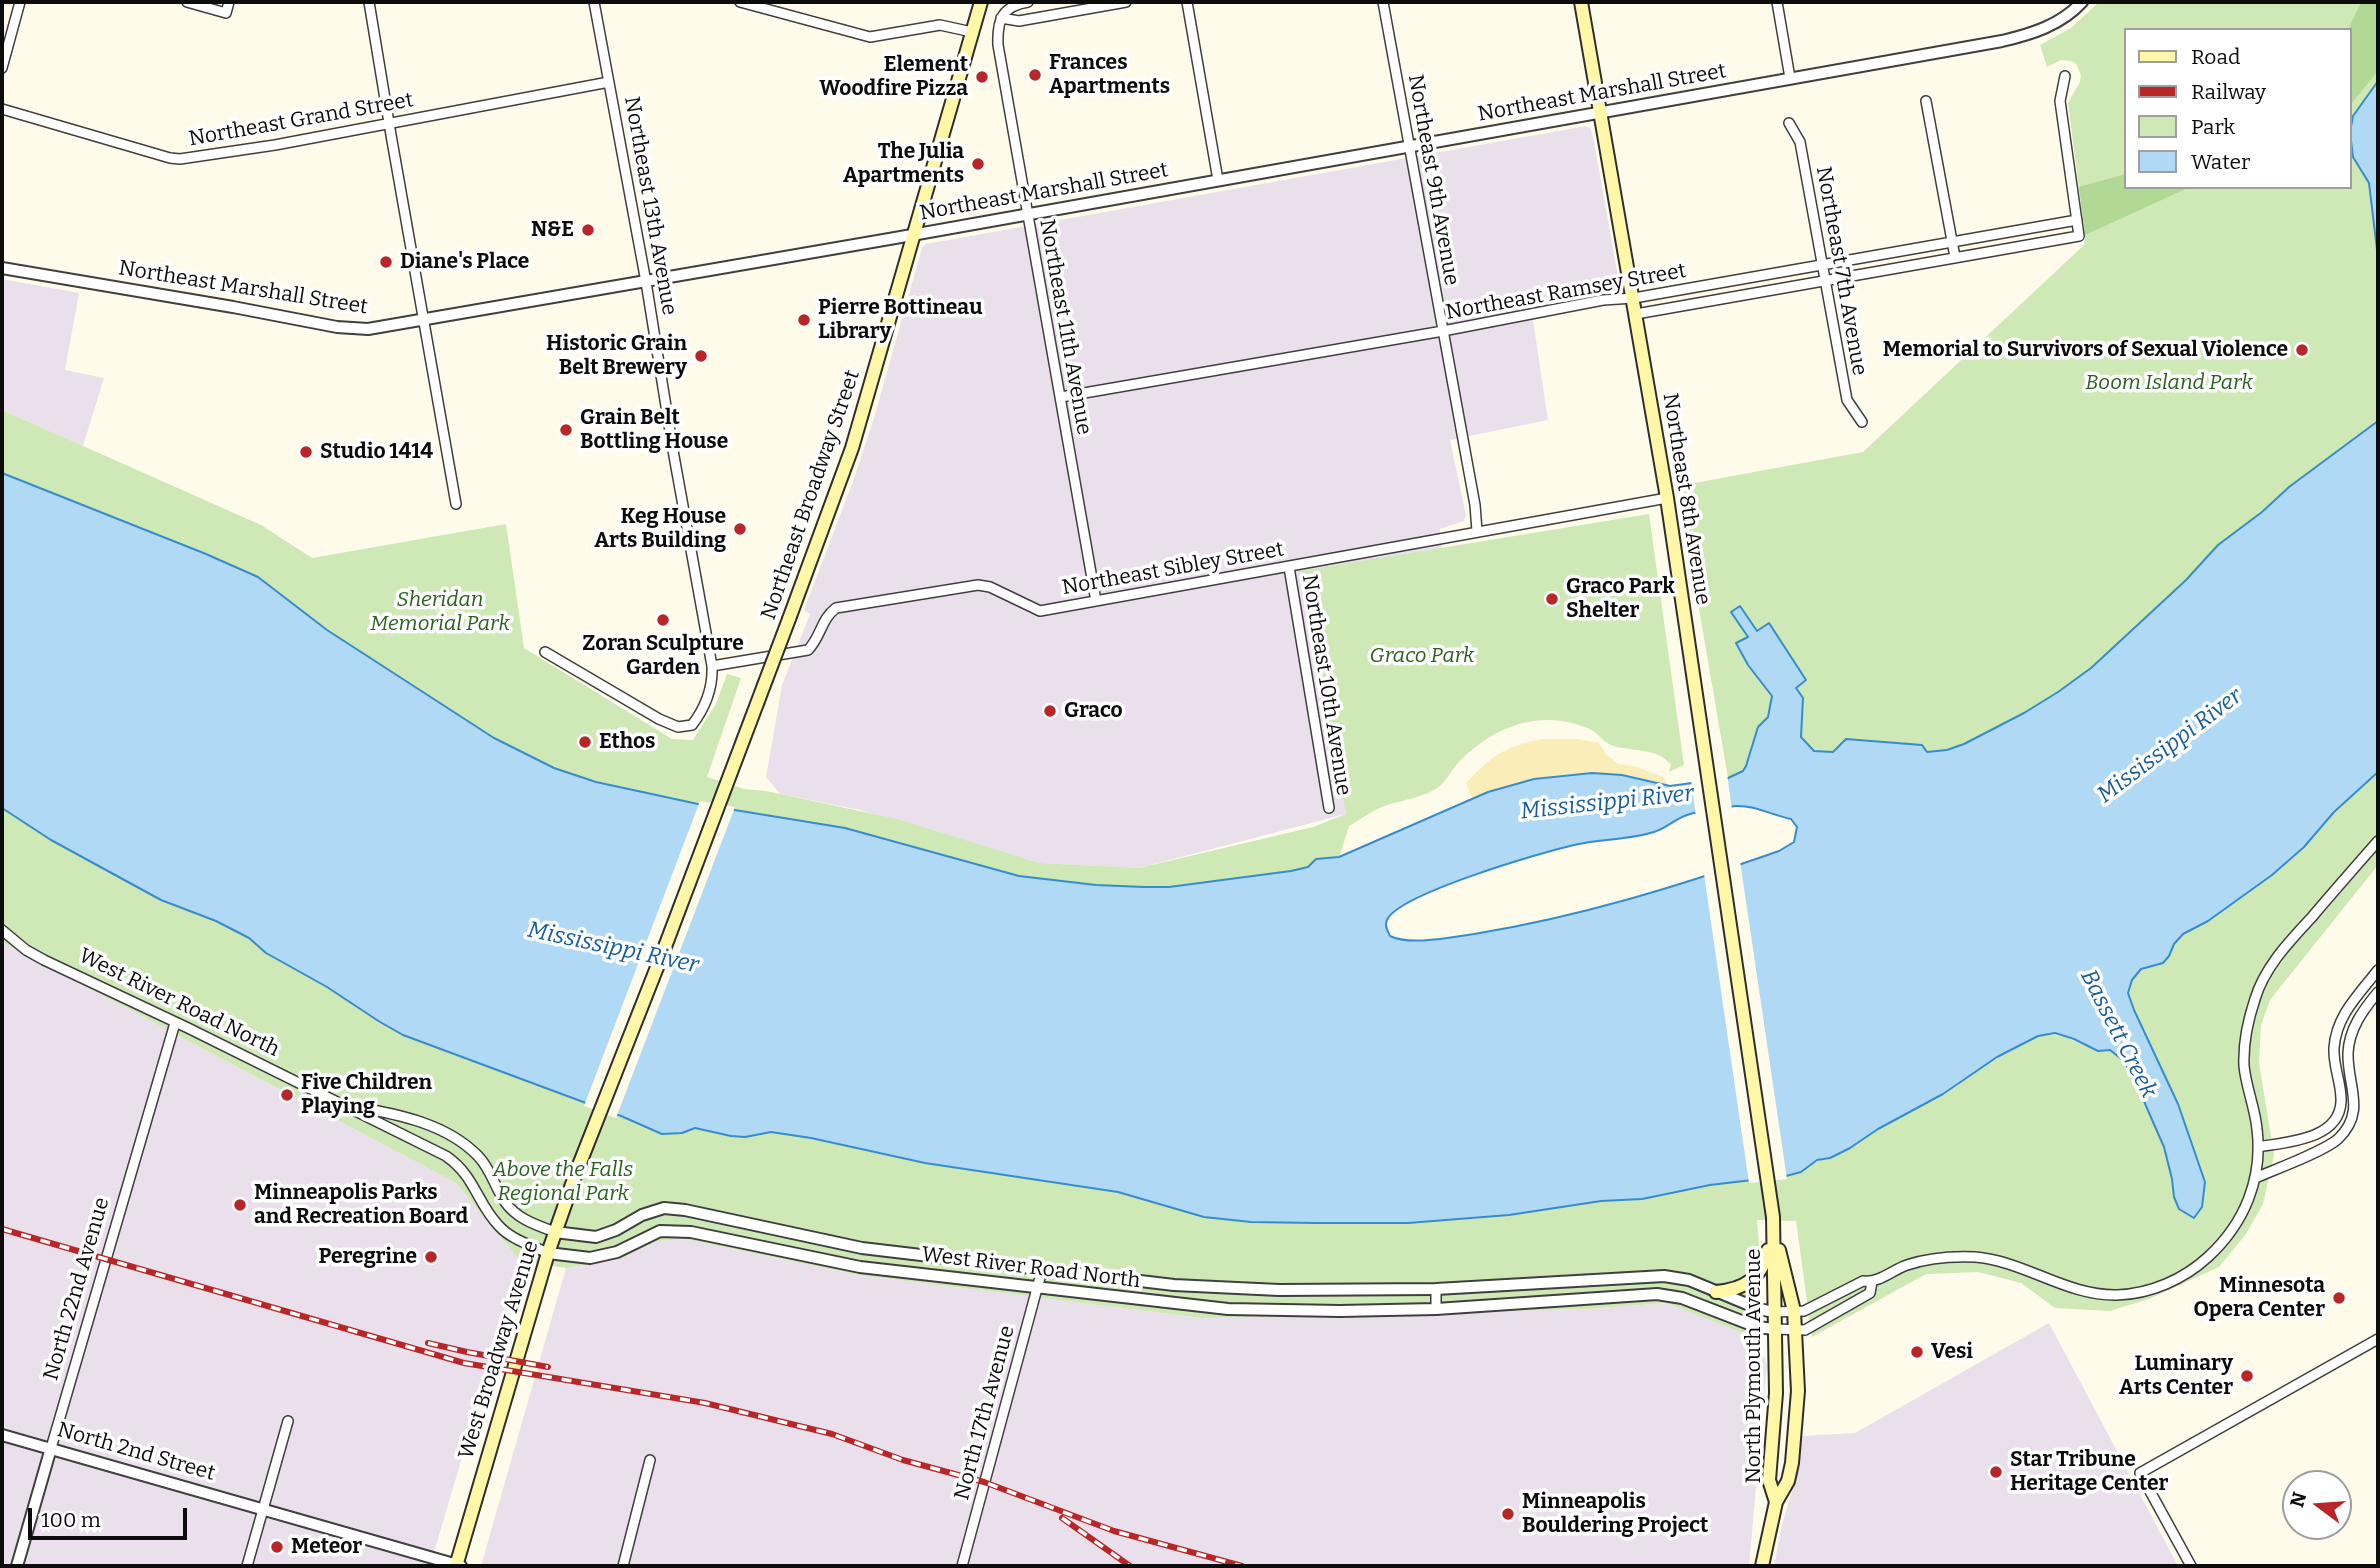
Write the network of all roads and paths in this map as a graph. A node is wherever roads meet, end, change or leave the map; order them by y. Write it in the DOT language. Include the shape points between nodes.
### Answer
graph roads {
  1 [pos="20,2"];
  2 [pos="187,2"];
  3 [pos="229,2"];
  4 [pos="369,2"];
  5 [pos="594,2"];
  6 [pos="740,2"];
  7 [pos="981,2"];
  8 [pos="1028,2"];
  9 [pos="1126,2"];
  10 [pos="1187,2"];
  11 [pos="1383,2"];
  12 [pos="1581,2"];
  13 [pos="1777,2"];
  14 [pos="2082,2"];
  15 [pos="774,6"];
  16 [pos="1001,18"];
  17 [pos="972,32"];
  18 [pos="2,68"];
  19 [pos="2065,76"];
  20 [pos="1790,78"];
  21 [pos="610,82"];
  22 [pos="1926,101"];
  23 [pos="2,109"];
  24 [pos="1600,113"];
  25 [pos="388,123"];
  26 [pos="1789,124"];
  27 [pos="1409,147"];
  28 [pos="1218,180"];
  29 [pos="1027,215"];
  30 [pos="2077,220"];
  31 [pos="914,235"];
  32 [pos="1951,242"];
  33 [pos="1955,257"];
  34 [pos="1823,264"];
  35 [pos="2,268"];
  36 [pos="1826,279"];
  37 [pos="646,282"];
  38 [pos="1634,298"];
  39 [pos="1636,314"];
  40 [pos="424,320"];
  41 [pos="1443,331"];
  42 [pos="1061,397"];
  43 [pos="1862,422"];
  44 [pos="1667,498"];
  45 [pos="456,504"];
  46 [pos="1477,531"];
  47 [pos="1289,567"];
  48 [pos="1096,601"];
  49 [pos="545,652"];
  50 [pos="712,666"];
  51 [pos="1329,808"];
  52 [pos="2378,841"];
  53 [pos="2,930"];
  54 [pos="663,952"];
  55 [pos="2378,970"];
  56 [pos="2378,992"];
  57 [pos="1742,1004"];
  58 [pos="175,1023"];
  59 [pos="343,1105"];
  60 [pos="2258,1147"];
  61 [pos="2255,1178"];
  62 [pos="1773,1223"];
  63 [pos="555,1232"];
  64 [pos="548,1253"];
  65 [pos="1042,1270"];
  66 [pos="1587,1280"];
  67 [pos="1872,1282"];
  68 [pos="1037,1288"];
  69 [pos="1436,1289"];
  70 [pos="1716,1292"];
  71 [pos="1589,1299"];
  72 [pos="1436,1309"];
  73 [pos="1794,1311"];
  74 [pos="1774,1312"];
  75 [pos="1774,1329"];
  76 [pos="1795,1330"];
  77 [pos="2378,1339"];
  78 [pos="289,1421"];
  79 [pos="2,1435"];
  80 [pos="51,1448"];
  81 [pos="650,1460"];
  82 [pos="1776,1502"];
  83 [pos="264,1509"];
  84 [pos="17,1566"];
  85 [pos="247,1566"];
  86 [pos="457,1566"];
  87 [pos="623,1566"];
  88 [pos="962,1566"];
  89 [pos="1762,1566"];
  90 [pos="2192,1566"];
  1 -- 18 [label="street"];
  2 -- 3 [label="street" via="226,13"];
  4 -- 25 [label="street"];
  5 -- 21 [label="street, Northeast 13th Avenue"];
  6 -- 15 [label="street"];
  7 -- 17 [label="main road, Northeast Broadway Street"];
  8 -- 16 [label="street" via="1006,9"];
  9 -- 16 [label="street" via="1019,21"];
  10 -- 28 [label="street"];
  11 -- 27 [label="street, Northeast 9th Avenue"];
  12 -- 24 [label="main road, Northeast 8th Avenue"];
  13 -- 20 [label="street"];
  14 -- 20 [label="street, Northeast Marshall Street" via="2052,25 2028,35"];
  15 -- 17 [label="street" via="870,37 940,25"];
  16 -- 29 [label="street, Northeast 11th Avenue" via="998,46"];
  17 -- 31 [label="main road, Northeast Broadway Street"];
  19 -- 30 [label="street" via="2060,101"];
  20 -- 24 [label="street, Northeast Marshall Street"];
  21 -- 25 [label="street, Northeast Grand Street"];
  21 -- 37 [label="street, Northeast 13th Avenue"];
  22 -- 32 [label="street"];
  23 -- 25 [label="street, Northeast Grand Street" via="180,159"];
  24 -- 27 [label="street, Northeast Marshall Street"];
  24 -- 38 [label="main road, Northeast 8th Avenue"];
  25 -- 40 [label="street"];
  26 -- 34 [label="street, Northeast 7th Avenue" via="1800,142"];
  27 -- 28 [label="street, Northeast Marshall Street"];
  27 -- 41 [label="street, Northeast 9th Avenue"];
  28 -- 29 [label="street, Northeast Marshall Street"];
  29 -- 31 [label="street, Northeast Marshall Street"];
  29 -- 42 [label="street, Northeast 11th Avenue"];
  30 -- 32 [label="street, Northeast Ramsey Street"];
  30 -- 33 [label="street, Northeast Ramsey Street" via="2079,236"];
  31 -- 37 [label="street, Northeast Marshall Street"];
  31 -- 54 [label="main road, Northeast Broadway Street, bridge" via="852,448"];
  32 -- 33 [label="street"];
  32 -- 34 [label="street, Northeast Ramsey Street"];
  33 -- 36 [label="street, Northeast Ramsey Street"];
  34 -- 36 [label="street, Northeast 7th Avenue"];
  34 -- 38 [label="street, Northeast Ramsey Street"];
  35 -- 40 [label="street, Northeast Marshall Street" via="353,329"];
  36 -- 39 [label="street, Northeast Ramsey Street"];
  36 -- 43 [label="street, Northeast 7th Avenue" via="1847,400"];
  37 -- 40 [label="street, Northeast Marshall Street"];
  37 -- 50 [label="street, Northeast 13th Avenue"];
  38 -- 39 [label="main road, Northeast 8th Avenue"];
  38 -- 41 [label="street, Northeast Ramsey Street"];
  39 -- 44 [label="main road, Northeast 8th Avenue"];
  40 -- 45 [label="street"];
  41 -- 42 [label="street, Northeast Ramsey Street"];
  41 -- 46 [label="street, Northeast 9th Avenue"];
  42 -- 48 [label="street, Northeast 11th Avenue"];
  44 -- 46 [label="street, Northeast Sibley Street"];
  44 -- 57 [label="main road, Northeast 8th Avenue"];
  46 -- 47 [label="street, Northeast Sibley Street"];
  47 -- 48 [label="street, Northeast Sibley Street"];
  47 -- 51 [label="street, Northeast 10th Avenue"];
  48 -- 50 [label="street, Northeast Sibley Street" via="1040,611 978,585 836,608 808,650"];
  49 -- 50 [label="street" via="678,727 697,718 712,680"];
  52 -- 60 [label="street" via="2276,958 2256,996 2244,1067"];
  53 -- 58 [label="street, West River Road North" via="26,950"];
  54 -- 63 [label="main road, West Broadway Avenue"];
  55 -- 60 [label="street" via="2348,1007 2338,1029 2334,1048 2341,1101 2334,1120 2317,1135"];
  56 -- 61 [label="street" via="2351,1037 2348,1053 2355,1101 2348,1127 2330,1145"];
  57 -- 62 [label="main road, North Plymouth Avenue"];
  58 -- 59 [label="street, West River Road North"];
  58 -- 80 [label="street, North 22nd Avenue"];
  59 -- 63 [label="street, West River Road North" via="405,1116 457,1139 480,1157 505,1202 519,1217"];
  59 -- 64 [label="street, West River Road North" via="454,1161 499,1227 514,1239"];
  60 -- 61 [label="street"];
  61 -- 67 [label="street" via="2241,1217 2219,1247 2188,1273 2151,1289 2117,1295 2092,1293 1974,1257 1905,1265"];
  62 -- 70 [label="main road" via="1764,1265 1755,1278 1732,1291"];
  62 -- 73 [label="main road, North Plymouth Avenue"];
  62 -- 74 [label="main road, North Plymouth Avenue"];
  63 -- 64 [label="main road, West Broadway Avenue"];
  63 -- 65 [label="street, West River Road North" via="596,1237 664,1208 862,1248"];
  64 -- 68 [label="street, West River Road North" via="590,1258 617,1252 660,1231 691,1232 860,1267"];
  64 -- 86 [label="main road, West Broadway Avenue"];
  65 -- 68 [label="street, North 17th Avenue"];
  65 -- 69 [label="street, West River Road North" via="1220,1288"];
  66 -- 69 [label="street, West River Road North"];
  66 -- 70 [label="street, West River Road North" via="1664,1276 1689,1280"];
  66 -- 71 [label="street"];
  67 -- 73 [label="street" via="1863,1281 1804,1311"];
  67 -- 76 [label="street" via="1870,1293 1805,1330"];
  68 -- 72 [label="street, West River Road North" via="1228,1309"];
  68 -- 88 [label="street, North 17th Avenue"];
  69 -- 72 [label="street"];
  70 -- 74 [label="street, West River Road North"];
  71 -- 72 [label="street, West River Road North"];
  71 -- 75 [label="street, West River Road North" via="1657,1294 1682,1298 1757,1327"];
  73 -- 74 [label="street"];
  73 -- 76 [label="main road, North Plymouth Avenue"];
  74 -- 75 [label="main road, North Plymouth Avenue"];
  75 -- 76 [label="street"];
  75 -- 82 [label="main road, North Plymouth Avenue" via="1776,1393 1769,1480"];
  76 -- 82 [label="main road, North Plymouth Avenue" via="1795,1442 1788,1481"];
  77 -- 90 [label="street" via="2140,1473"];
  78 -- 83 [label="street"];
  79 -- 80 [label="street, North 2nd Street"];
  80 -- 83 [label="street, North 2nd Street"];
  80 -- 84 [label="street, North 22nd Avenue"];
  81 -- 87 [label="street"];
  82 -- 89 [label="main road, North Plymouth Avenue"];
  83 -- 85 [label="street"];
  83 -- 86 [label="street, North 2nd Street"];
}
